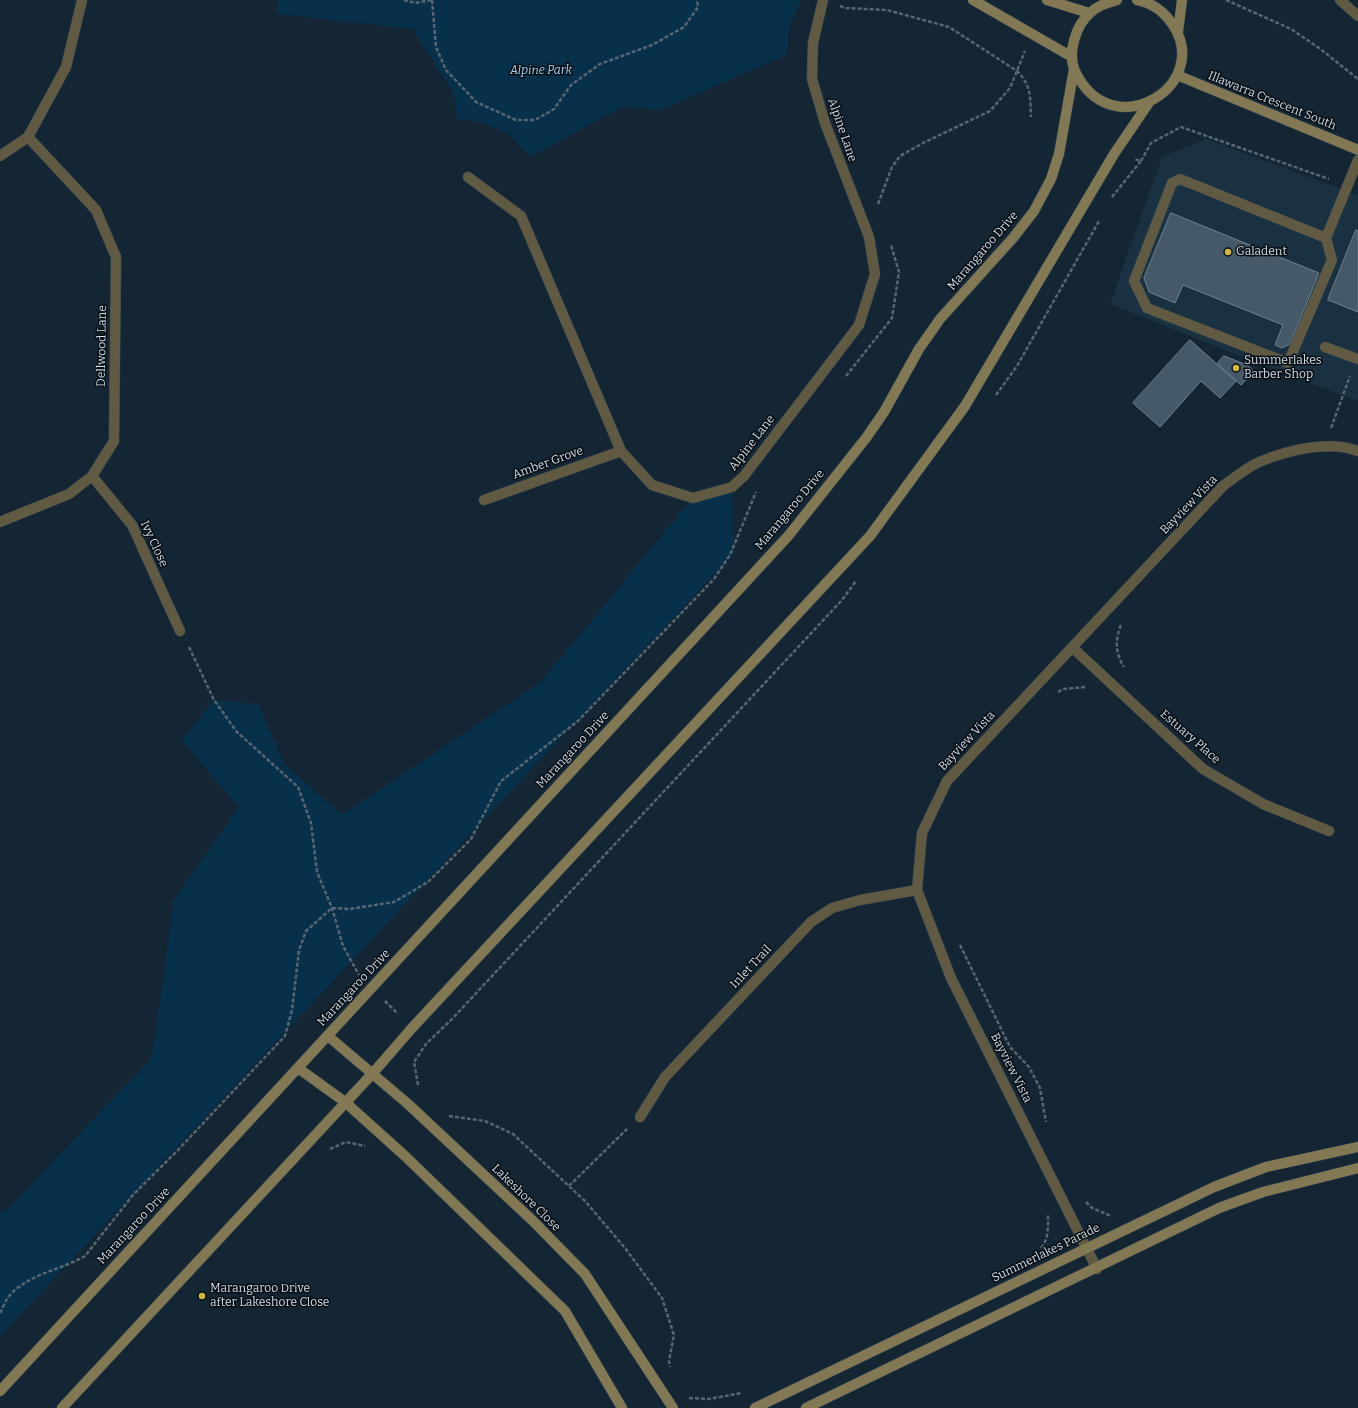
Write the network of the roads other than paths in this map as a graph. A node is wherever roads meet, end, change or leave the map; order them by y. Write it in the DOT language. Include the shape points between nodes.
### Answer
graph roads {
  1 [pos="82,0"];
  2 [pos="973,0"];
  3 [pos="1048,0"];
  4 [pos="1117,0"];
  5 [pos="1137,0"];
  6 [pos="1182,0"];
  7 [pos="1340,0"];
  8 [pos="828,1"];
  9 [pos="1104,2"];
  10 [pos="1089,13"];
  11 [pos="1358,16"];
  12 [pos="1178,32"];
  13 [pos="1072,57"];
  14 [pos="1074,69"];
  15 [pos="1177,75"];
  16 [pos="1148,104"];
  17 [pos="28,137"];
  18 [pos="1358,150"];
  19 [pos="0,156"];
  20 [pos="1358,160"];
  21 [pos="468,177"];
  22 [pos="1326,238"];
  23 [pos="1325,347"];
  24 [pos="1357,359"];
  25 [pos="621,451"];
  26 [pos="1358,451"];
  27 [pos="92,476"];
  28 [pos="484,500"];
  29 [pos="0,522"];
  30 [pos="180,631"];
  31 [pos="1073,648"];
  32 [pos="1330,831"];
  33 [pos="917,890"];
  34 [pos="328,1036"];
  35 [pos="298,1068"];
  36 [pos="373,1073"];
  37 [pos="345,1102"];
  38 [pos="640,1117"];
  39 [pos="1358,1147"];
  40 [pos="1358,1168"];
  41 [pos="1086,1248"];
  42 [pos="1097,1269"];
  43 [pos="0,1391"];
  44 [pos="62,1408"];
  45 [pos="622,1408"];
  46 [pos="672,1408"];
  47 [pos="755,1408"];
  48 [pos="806,1408"];
  1 -- 17 [label="street" via="66,67"];
  2 -- 13 [label="main road"];
  3 -- 10 [label="main road"];
  4 -- 9 [label="main road, Marangaroo Drive"];
  5 -- 12 [label="main road, Marangaroo Drive" via="1147,2 1166,14"];
  6 -- 12 [label="main road, Marangaroo Drive"];
  7 -- 11 [label="street"];
  8 -- 25 [label="street, Alpine Lane" via="813,43 812,79 825,123 868,237 875,274 859,325 744,476 732,487 693,498 652,485"];
  9 -- 10 [label="main road, Marangaroo Drive"];
  10 -- 13 [label="main road, Marangaroo Drive" via="1076,33"];
  12 -- 15 [label="main road, Marangaroo Drive" via="1182,54"];
  13 -- 14 [label="main road, Marangaroo Drive"];
  14 -- 16 [label="main road, Marangaroo Drive" via="1082,86 1095,98 1112,105 1130,108"];
  14 -- 34 [label="main road, Marangaroo Drive" via="1058,154 1051,178 1034,211 940,319 866,438 789,535"];
  15 -- 16 [label="main road, Marangaroo Drive" via="1165,92"];
  15 -- 18 [label="main road, Illawarra Crescent South"];
  16 -- 36 [label="main road, Marangaroo Drive" via="1114,154 965,406 870,536"];
  17 -- 19 [label="street"];
  17 -- 27 [label="street, Dellwood Lane" via="96,210 116,258 114,441"];
  20 -- 22 [label="street"];
  21 -- 25 [label="street, Alpine Lane" via="521,216"];
  22 -- 22 [label="street" via="1180,180 1172,183 1134,281 1147,308 1288,363 1332,260"];
  23 -- 24 [label="street"];
  25 -- 28 [label="street, Amber Grove"];
  26 -- 31 [label="street, Bayview Vista" via="1351,448 1323,447 1296,450 1258,463 1223,486"];
  27 -- 29 [label="street, Dellwood Lane" via="69,494"];
  27 -- 30 [label="street, Ivy Close" via="132,525"];
  31 -- 32 [label="street, Estuary Place" via="1203,769 1263,804"];
  31 -- 33 [label="street, Bayview Vista" via="947,781 922,833"];
  33 -- 38 [label="street, Inlet Trail" via="860,900 832,908 811,922 665,1077"];
  33 -- 41 [label="street, Bayview Vista" via="951,978"];
  34 -- 35 [label="main road, Marangaroo Drive"];
  34 -- 36 [label="main road, Lakeshore Close"];
  35 -- 37 [label="main road"];
  35 -- 43 [label="main road, Marangaroo Drive"];
  36 -- 37 [label="main road, Marangaroo Drive"];
  36 -- 46 [label="main road, Lakeshore Close" via="533,1221 585,1274"];
  37 -- 44 [label="main road, Marangaroo Drive"];
  37 -- 45 [label="main road" via="405,1156 565,1311"];
  39 -- 41 [label="main road, Summerlakes Parade" via="1266,1167 1214,1187"];
  40 -- 42 [label="main road" via="1263,1192 1219,1208"];
  41 -- 42 [label="street, Bayview Vista"];
  41 -- 47 [label="main road, Summerlakes Parade"];
  42 -- 48 [label="main road"];
}
